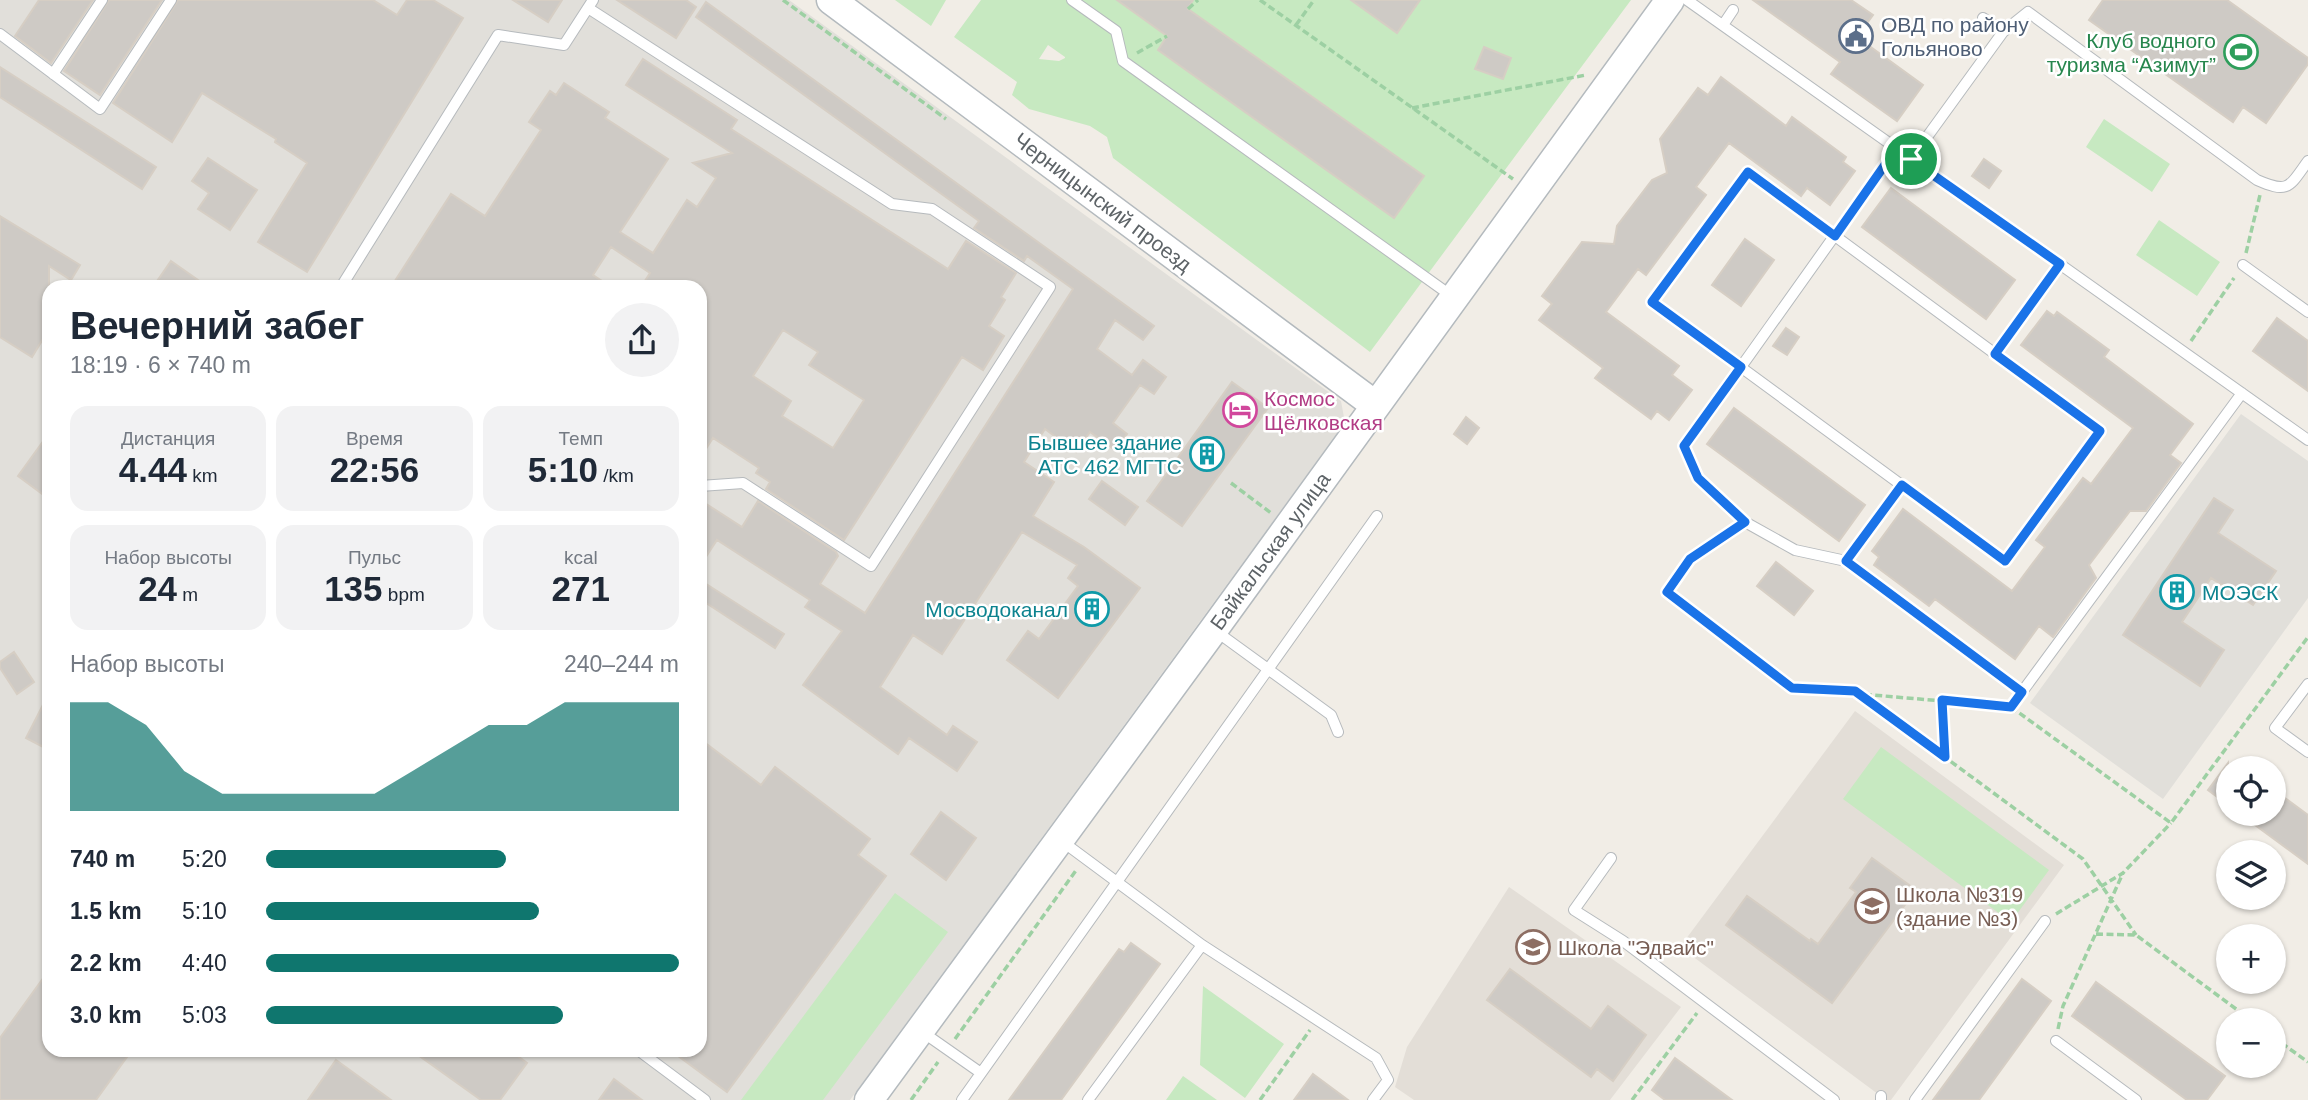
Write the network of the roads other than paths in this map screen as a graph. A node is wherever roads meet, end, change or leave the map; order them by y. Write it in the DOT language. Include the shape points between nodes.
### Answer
graph roads {
  1 [pos="102,0"];
  2 [pos="171,0"];
  3 [pos="831,0"];
  4 [pos="1072,0"];
  5 [pos="1670,0"];
  6 [pos="1688,0"];
  7 [pos="591,4"];
  8 [pos="1733,10"];
  9 [pos="1983,18"];
  10 [pos="1723,25"];
  11 [pos="2003,32"];
  12 [pos="0,34"];
  13 [pos="53,74"];
  14 [pos="1896,149"];
  15 [pos="1911,159"];
  16 [pos="2308,161"];
  17 [pos="1835,236"];
  18 [pos="2060,264"];
  19 [pos="2244,265"];
  20 [pos="345,280"];
  21 [pos="1454,297"];
  22 [pos="2308,312"];
  23 [pos="1995,354"];
  24 [pos="1741,367"];
  25 [pos="2242,393"];
  26 [pos="1375,405"];
  27 [pos="2308,440"];
  28 [pos="1902,485"];
  29 [pos="707,486"];
  30 [pos="1377,516"];
  31 [pos="1846,561"];
  32 [pos="1214,629"];
  33 [pos="1268,669"];
  34 [pos="2308,684"];
  35 [pos="1338,732"];
  36 [pos="2308,752"];
  37 [pos="1059,839"];
  38 [pos="1611,858"];
  39 [pos="1117,882"];
  40 [pos="2045,921"];
  41 [pos="1202,944"];
  42 [pos="920,1030"];
  43 [pos="2056,1041"];
  44 [pos="647,1057"];
  45 [pos="981,1073"];
  46 [pos="705,1100"];
  47 [pos="869,1100"];
  48 [pos="962,1100"];
  49 [pos="1088,1100"];
  50 [pos="1373,1100"];
  51 [pos="1834,1100"];
  52 [pos="1914,1100"];
  53 [pos="2136,1100"];
  1 -- 13 [label="lane"];
  2 -- 13 [label="lane" via="100,109"];
  3 -- 26 [label="street, Черницынский проезд"];
  4 -- 21 [label="lane" via="1116,31 1123,61"];
  5 -- 21 [label="street, Байкальская улица"];
  6 -- 10 [label="lane"];
  7 -- 20 [label="lane" via="564,45 498,35"];
  7 -- 29 [label="lane" via="892,204 932,209 1049,287 871,566 743,483"];
  8 -- 10 [label="lane"];
  9 -- 11 [label="lane"];
  10 -- 14 [label="lane"];
  11 -- 15 [label="lane"];
  11 -- 16 [label="lane" via="2028,12 2274,188 2293,181"];
  12 -- 13 [label="lane"];
  14 -- 15 [label="lane"];
  14 -- 17 [label="lane"];
  15 -- 18 [label="lane"];
  17 -- 23 [label="lane"];
  17 -- 24 [label="lane"];
  17 -- 24 [label="lane" via="1748,172 1652,302"];
  18 -- 23 [label="lane"];
  18 -- 25 [label="lane"];
  19 -- 22 [label="lane"];
  21 -- 26 [label="street, Байкальская улица"];
  23 -- 28 [label="lane" via="2100,431 2005,561"];
  24 -- 28 [label="lane"];
  24 -- 31 [label="lane" via="1684,446 1698,478 1745,522 1795,550"];
  25 -- 27 [label="lane"];
  25 -- 31 [label="lane" via="2022,692"];
  26 -- 32 [label="street, Байкальская улица"];
  28 -- 31 [label="lane"];
  30 -- 33 [label="lane"];
  32 -- 33 [label="lane"];
  32 -- 37 [label="street, Байкальская улица"];
  33 -- 35 [label="lane" via="1331,715"];
  33 -- 39 [label="lane"];
  34 -- 36 [label="lane" via="2275,728"];
  37 -- 39 [label="lane"];
  37 -- 42 [label="street, Байкальская улица"];
  38 -- 51 [label="lane" via="1574,910"];
  39 -- 41 [label="lane"];
  39 -- 45 [label="lane"];
  40 -- 52 [label="lane"];
  41 -- 49 [label="lane"];
  41 -- 50 [label="lane" via="1376,1058 1388,1080"];
  42 -- 45 [label="lane"];
  42 -- 47 [label="street, Байкальская улица"];
  43 -- 53 [label="lane"];
  44 -- 46 [label="lane"];
  45 -- 48 [label="lane"];
}
